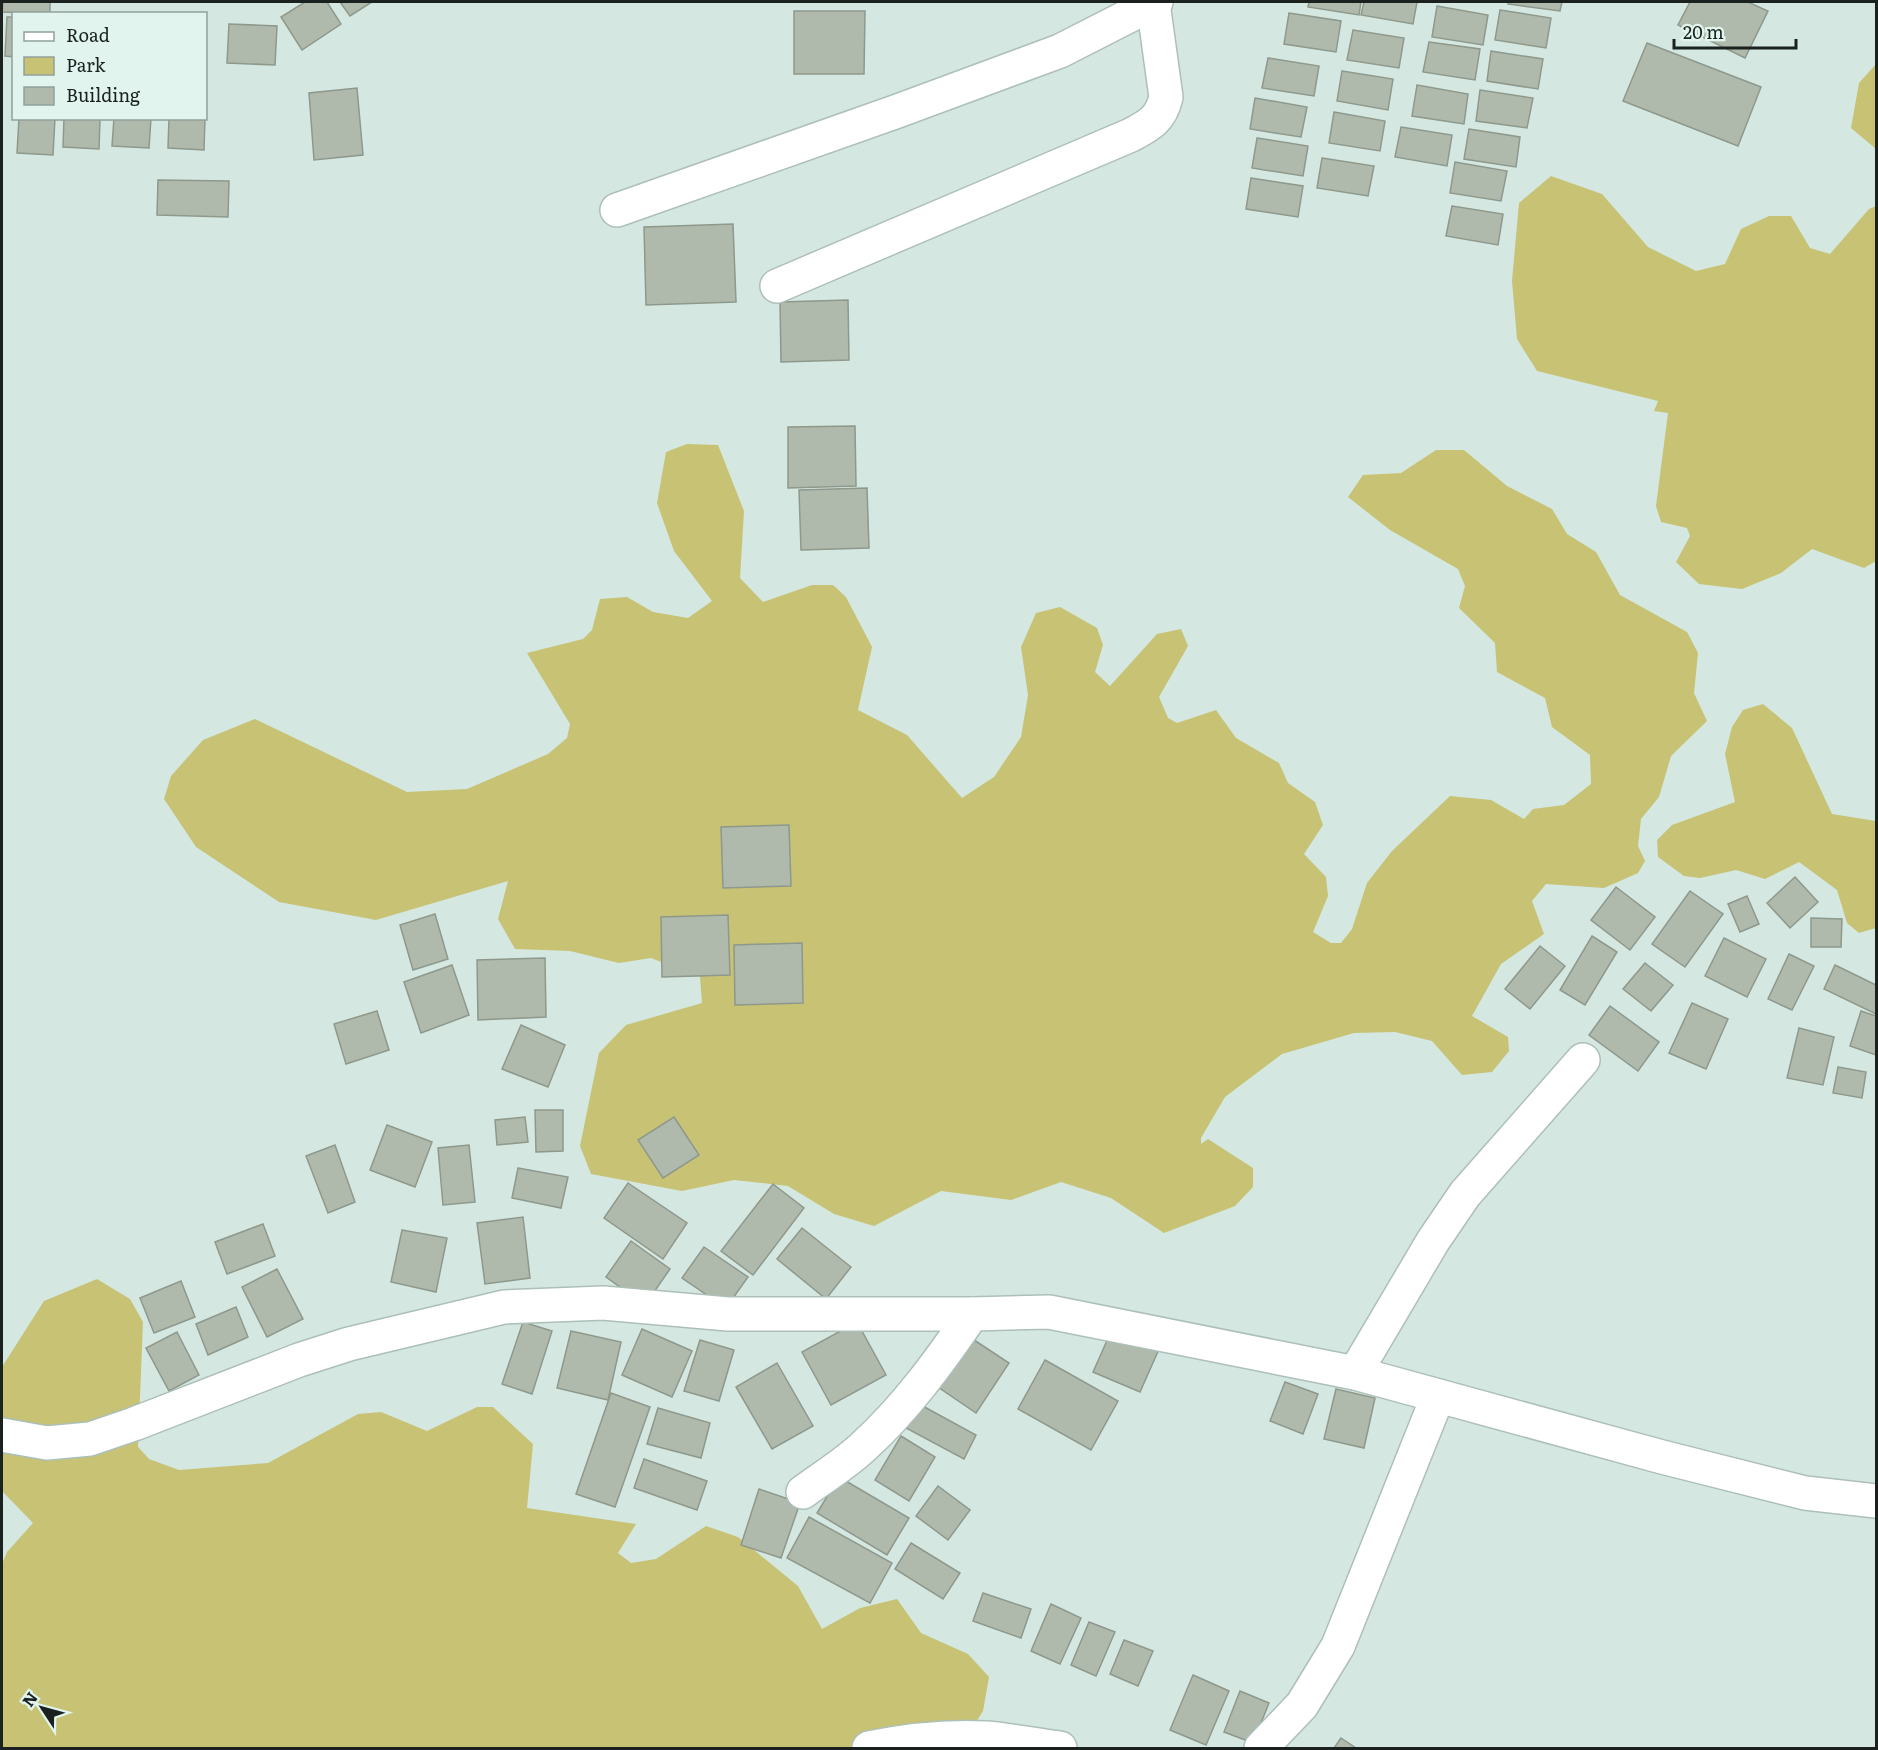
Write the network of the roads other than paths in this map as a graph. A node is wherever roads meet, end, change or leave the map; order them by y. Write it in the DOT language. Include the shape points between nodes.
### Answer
graph roads {
  1 [pos="1155,2"];
  2 [pos="617,210"];
  3 [pos="777,286"];
  4 [pos="1583,1060"];
  5 [pos="972,1314"];
  6 [pos="1355,1373"];
  7 [pos="1438,1396"];
  8 [pos="2,1436"];
  9 [pos="803,1492"];
  10 [pos="1876,1501"];
  11 [pos="869,1749"];
  12 [pos="1060,1749"];
  13 [pos="1261,1749"];
  1 -- 2 [label="street" via="1060,51"];
  1 -- 3 [label="street" via="1166,97 1163,110 1150,124"];
  4 -- 6 [label="street" via="1465,1194"];
  5 -- 6 [label="street" via="1049,1312"];
  5 -- 8 [label="street" via="728,1314 603,1303 504,1307 349,1344 90,1438 46,1443"];
  5 -- 9 [label="street" via="939,1362 896,1413 862,1448"];
  6 -- 7 [label="street"];
  7 -- 10 [label="street" via="1806,1493"];
  7 -- 13 [label="street" via="1338,1646 1302,1705"];
  11 -- 12 [label="street" via="939,1738 986,1738"];
}
